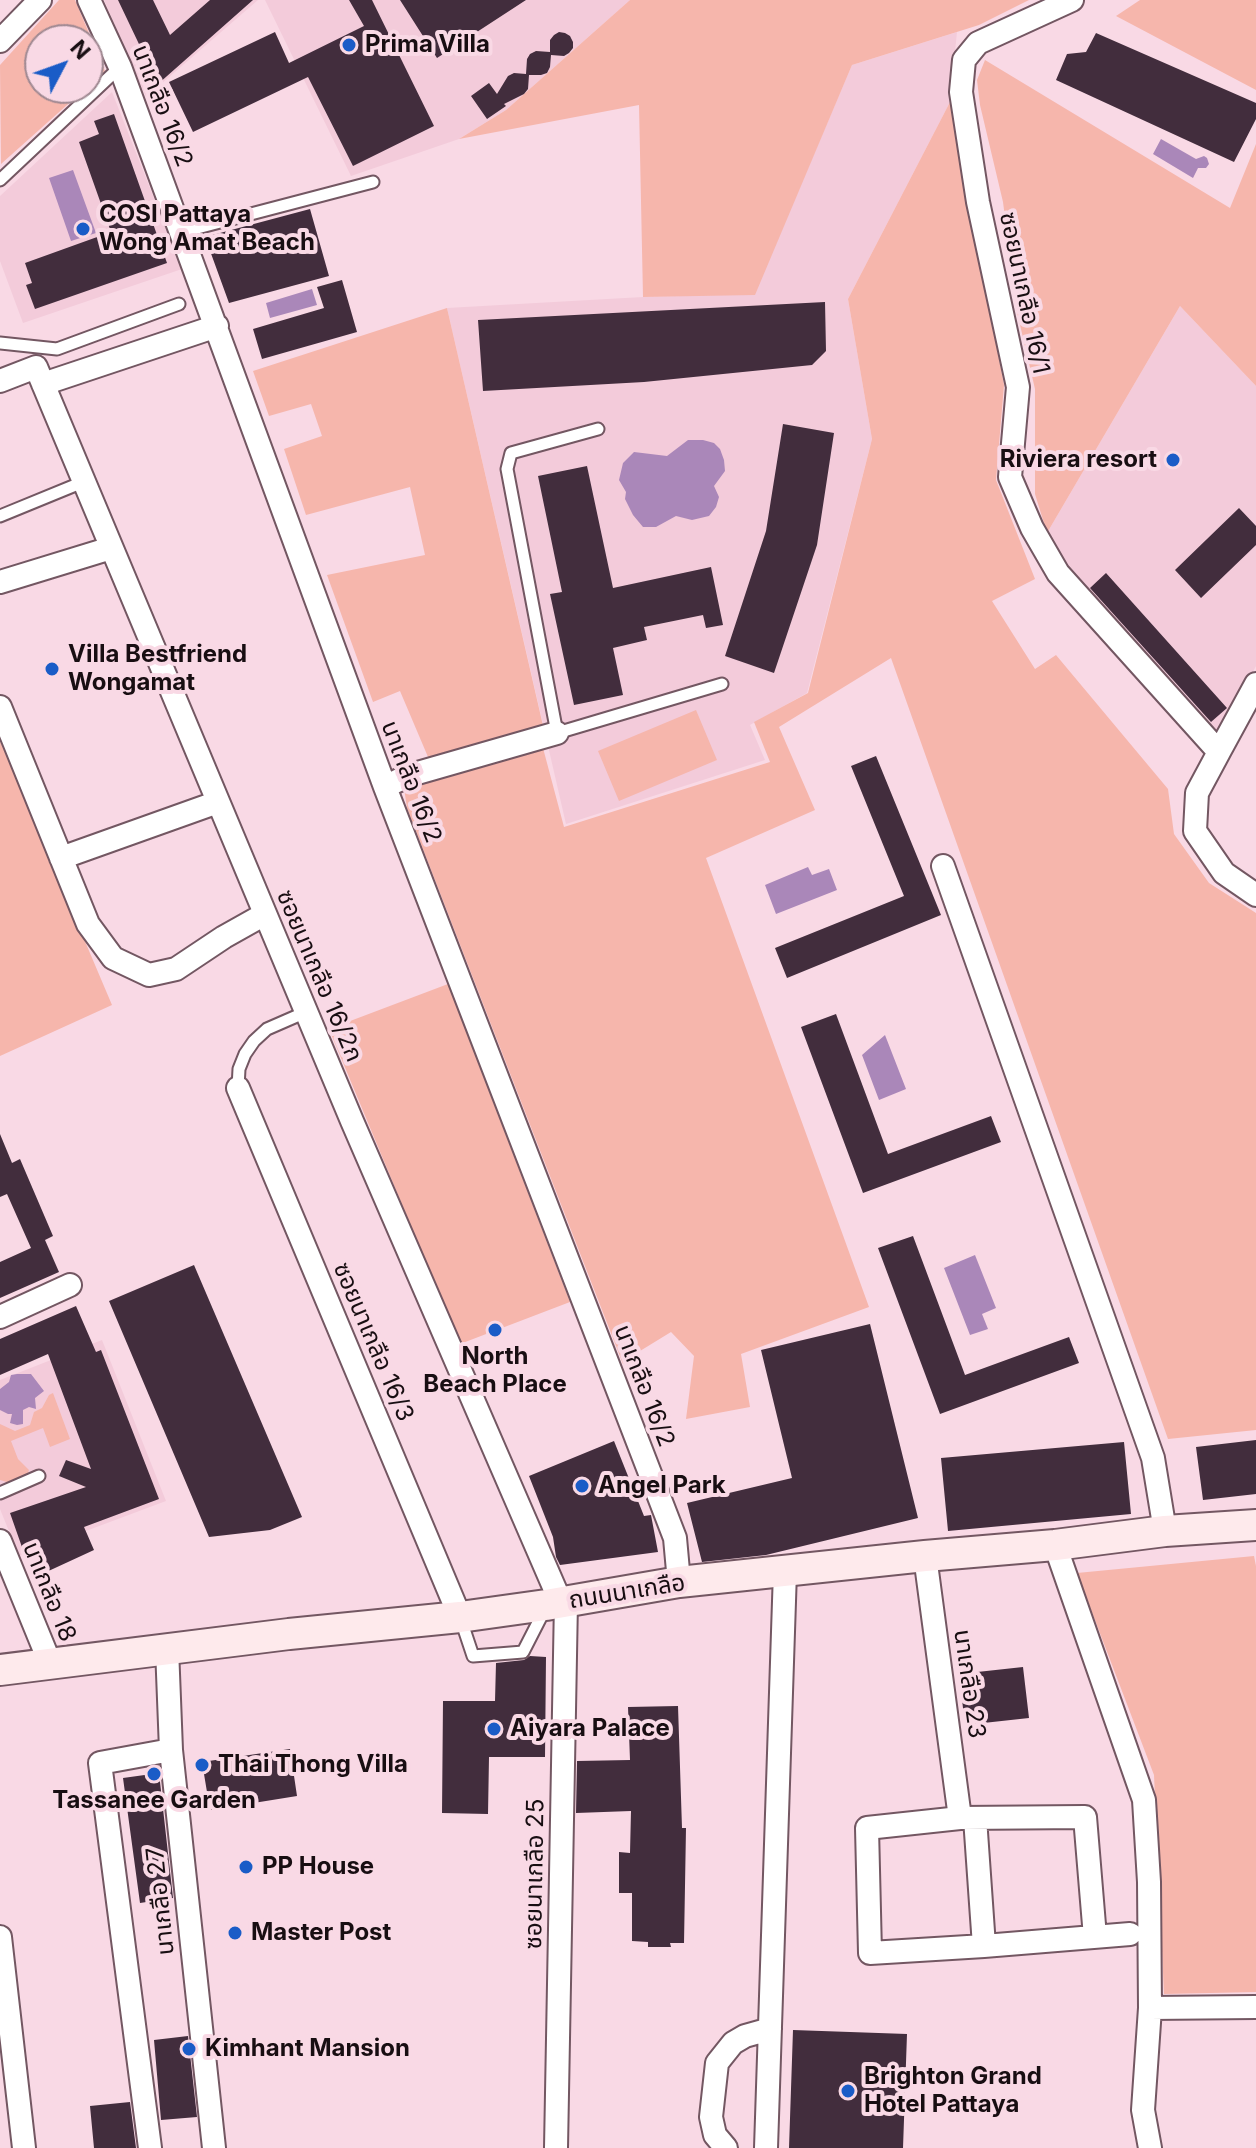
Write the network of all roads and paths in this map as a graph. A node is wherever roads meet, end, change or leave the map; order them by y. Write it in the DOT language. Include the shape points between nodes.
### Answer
graph roads {
  1 [pos="40,0"];
  2 [pos="89,0"];
  3 [pos="1072,0"];
  4 [pos="0,41"];
  5 [pos="120,67"];
  6 [pos="0,180"];
  7 [pos="373,182"];
  8 [pos="182,232"];
  9 [pos="179,304"];
  10 [pos="217,326"];
  11 [pos="0,343"];
  12 [pos="39,376"];
  13 [pos="0,381"];
  14 [pos="598,429"];
  15 [pos="83,482"];
  16 [pos="0,516"];
  17 [pos="111,548"];
  18 [pos="0,582"];
  19 [pos="722,684"];
  20 [pos="1256,684"];
  21 [pos="0,707"];
  22 [pos="557,733"];
  23 [pos="1219,752"];
  24 [pos="385,787"];
  25 [pos="218,802"];
  26 [pos="61,858"];
  27 [pos="943,866"];
  28 [pos="1256,895"];
  29 [pos="265,914"];
  30 [pos="306,1012"];
  31 [pos="238,1088"];
  32 [pos="70,1285"];
  33 [pos="0,1317"];
  34 [pos="39,1476"];
  35 [pos="0,1493"];
  36 [pos="1256,1525"];
  37 [pos="1165,1531"];
  38 [pos="0,1541"];
  39 [pos="1055,1545"];
  40 [pos="925,1556"];
  41 [pos="785,1571"];
  42 [pos="679,1582"];
  43 [pos="558,1603"];
  44 [pos="460,1617"];
  45 [pos="167,1648"];
  46 [pos="50,1663"];
  47 [pos="0,1670"];
  48 [pos="171,1750"];
  49 [pos="968,1818"];
  50 [pos="1130,1934"];
  51 [pos="0,1937"];
  52 [pos="1095,1937"];
  53 [pos="984,1946"];
  54 [pos="1256,2007"];
  55 [pos="1150,2008"];
  56 [pos="770,2029"];
  57 [pos="24,2148"];
  58 [pos="150,2148"];
  59 [pos="214,2148"];
  60 [pos="556,2148"];
  61 [pos="726,2148"];
  62 [pos="766,2148"];
  63 [pos="1150,2148"];
  1 -- 4 [label="street"];
  2 -- 5 [label="street, นาเกลือ 16/2"];
  3 -- 23 [label="street, ซอยนาเกลือ 16/1" via="978,43 964,60 961,92 978,202 1018,387 1010,477 1058,573"];
  5 -- 6 [label="lane"];
  5 -- 8 [label="street, นาเกลือ 16/2"];
  7 -- 8 [label="lane"];
  8 -- 10 [label="street, นาเกลือ 16/2"];
  9 -- 11 [label="lane" via="57,349"];
  10 -- 12 [label="street"];
  10 -- 24 [label="street, นาเกลือ 16/2"];
  12 -- 13 [label="street"];
  12 -- 15 [label="street, ซอยนาเกลือ 16/2ก"];
  14 -- 22 [label="lane" via="511,453 507,469"];
  15 -- 16 [label="lane"];
  15 -- 17 [label="street, ซอยนาเกลือ 16/2ก"];
  17 -- 18 [label="street"];
  17 -- 25 [label="street, ซอยนาเกลือ 16/2ก"];
  19 -- 22 [label="lane"];
  20 -- 23 [label="street"];
  21 -- 26 [label="street"];
  22 -- 24 [label="street"];
  23 -- 28 [label="street" via="1197,793 1195,831 1224,873"];
  24 -- 42 [label="street, นาเกลือ 16/2" via="675,1538"];
  25 -- 26 [label="street"];
  25 -- 29 [label="street, ซอยนาเกลือ 16/2ก"];
  26 -- 29 [label="street" via="97,938 113,958 149,975 176,969"];
  27 -- 37 [label="street" via="1153,1458"];
  29 -- 30 [label="street, ซอยนาเกลือ 16/2ก"];
  30 -- 31 [label="lane" via="267,1029 254,1041 241,1061"];
  30 -- 43 [label="street, ซอยนาเกลือ 16/2ก"];
  31 -- 44 [label="street, ซอยนาเกลือ 16/3"];
  32 -- 33 [label="street"];
  34 -- 35 [label="lane"];
  36 -- 37 [label="street, ถนนนาเกลือ"];
  37 -- 39 [label="street, ถนนนาเกลือ"];
  38 -- 46 [label="street, นาเกลือ 18"];
  39 -- 40 [label="street, ถนนนาเกลือ"];
  39 -- 55 [label="street" via="1144,1800"];
  40 -- 41 [label="street, ถนนนาเกลือ"];
  40 -- 49 [label="street, นาเกลือ 23"];
  41 -- 42 [label="street, ถนนนาเกลือ"];
  41 -- 56 [label="street"];
  42 -- 43 [label="street, ถนนนาเกลือ"];
  43 -- 44 [label="street, ถนนนาเกลือ"];
  43 -- 44 [label="lane" via="523,1652 473,1656"];
  43 -- 60 [label="street, ซอยนาเกลือ 25"];
  44 -- 45 [label="street, ถนนนาเกลือ"];
  45 -- 46 [label="street, ถนนนาเกลือ"];
  45 -- 48 [label="street, นาเกลือ 27"];
  46 -- 47 [label="street, ถนนนาเกลือ"];
  48 -- 58 [label="street" via="100,1763"];
  48 -- 59 [label="street, นาเกลือ 27"];
  49 -- 52 [label="street" via="1085,1817"];
  49 -- 53 [label="street, นาเกลือ 23"];
  49 -- 53 [label="street" via="867,1828 870,1953"];
  50 -- 52 [label="street"];
  51 -- 57 [label="street"];
  52 -- 53 [label="street"];
  54 -- 55 [label="street"];
  55 -- 63 [label="street" via="1143,2110"];
  56 -- 61 [label="street" via="733,2043 717,2063 711,2117 715,2135"];
  56 -- 62 [label="street"];
}
